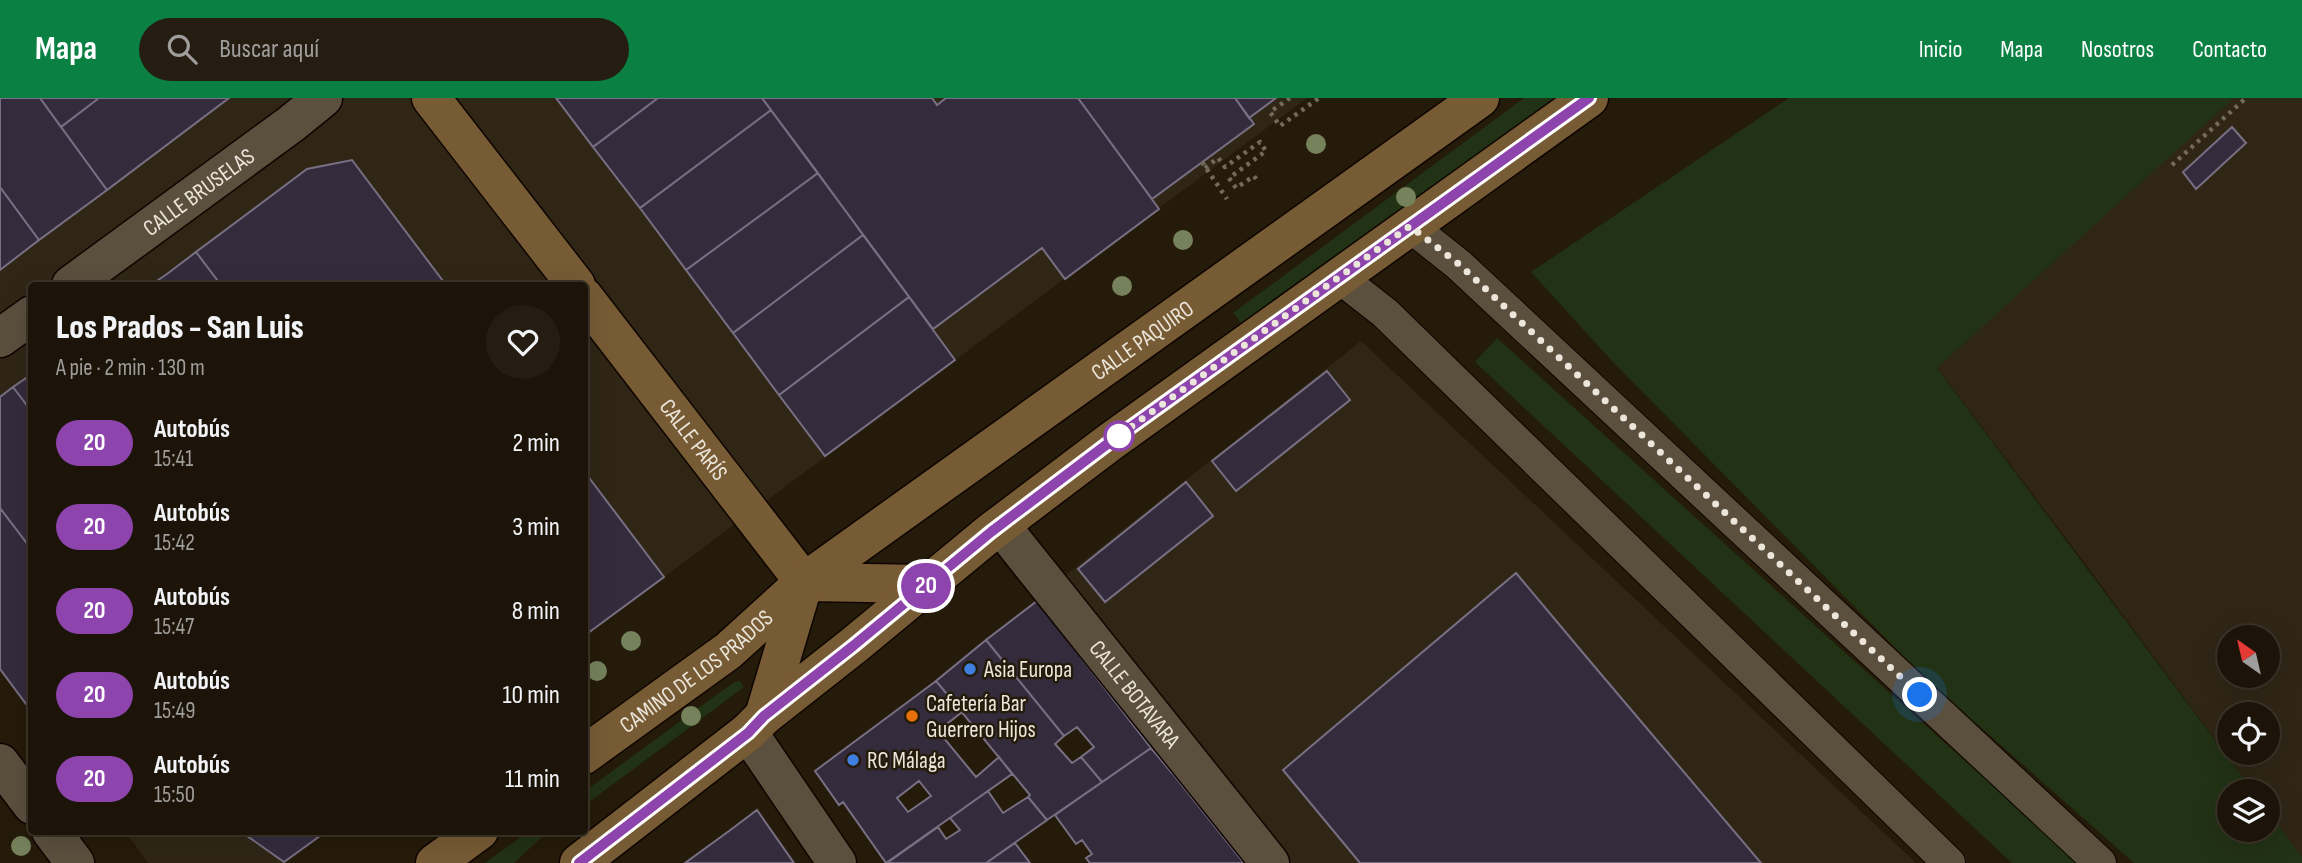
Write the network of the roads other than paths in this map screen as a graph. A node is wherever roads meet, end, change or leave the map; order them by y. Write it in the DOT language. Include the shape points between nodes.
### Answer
graph roads {
  1 [pos="323,98"];
  2 [pos="431,98"];
  3 [pos="1480,98"];
  4 [pos="1589,98"];
  5 [pos="1410,226"];
  6 [pos="1339,277"];
  7 [pos="75,282"];
  8 [pos="574,282"];
  9 [pos="588,301"];
  10 [pos="28,318"];
  11 [pos="0,338"];
  12 [pos="1000,526"];
  13 [pos="804,582"];
  14 [pos="929,584"];
  15 [pos="756,724"];
  16 [pos="588,752"];
  17 [pos="0,763"];
  18 [pos="28,800"];
  19 [pos="54,835"];
  20 [pos="474,835"];
  21 [pos="75,863"];
  22 [pos="435,863"];
  23 [pos="579,863"];
  24 [pos="837,863"];
  25 [pos="1270,863"];
  26 [pos="1949,863"];
  27 [pos="2100,863"];
  1 -- 7 [label="street, CALLE BRUSELAS"];
  2 -- 8 [label="main road"];
  3 -- 13 [label="main road, CALLE PAQUIRO"];
  4 -- 5 [label="main road"];
  5 -- 6 [label="main road"];
  5 -- 27 [label="lane" via="1460,265"];
  6 -- 12 [label="main road"];
  6 -- 26 [label="lane" via="1385,313"];
  9 -- 13 [label="main road, CALLE PARÍS"];
  10 -- 11 [label="street"];
  12 -- 14 [label="main road"];
  12 -- 25 [label="street, CALLE BOTAVARA"];
  13 -- 14 [label="main road"];
  13 -- 15 [label="main road"];
  13 -- 16 [label="main road, CAMINO DE LOS PRADOS" via="728,651"];
  14 -- 15 [label="main road"];
  15 -- 23 [label="main road"];
  15 -- 24 [label="street"];
  17 -- 18 [label="street"];
  19 -- 21 [label="street"];
  20 -- 22 [label="main road"];
}
